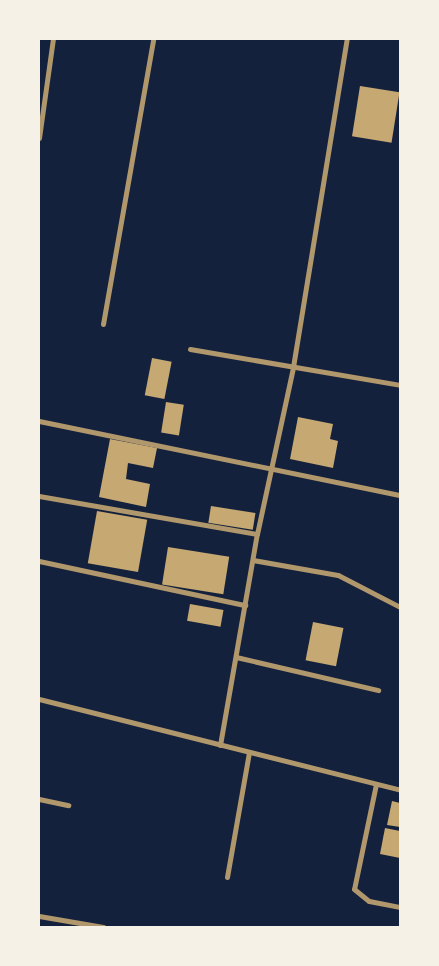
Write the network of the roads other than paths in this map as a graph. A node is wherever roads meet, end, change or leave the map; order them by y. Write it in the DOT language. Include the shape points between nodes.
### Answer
graph roads {
  1 [pos="53,39"];
  2 [pos="153,39"];
  3 [pos="347,39"];
  4 [pos="39,138"];
  5 [pos="103,324"];
  6 [pos="190,349"];
  7 [pos="293,367"];
  8 [pos="400,385"];
  9 [pos="39,421"];
  10 [pos="272,467"];
  11 [pos="400,495"];
  12 [pos="39,496"];
  13 [pos="257,534"];
  14 [pos="253,560"];
  15 [pos="39,561"];
  16 [pos="245,605"];
  17 [pos="400,607"];
  18 [pos="236,658"];
  19 [pos="378,690"];
  20 [pos="39,699"];
  21 [pos="220,745"];
  22 [pos="248,752"];
  23 [pos="376,784"];
  24 [pos="400,790"];
  25 [pos="39,799"];
  26 [pos="68,805"];
  27 [pos="227,877"];
  28 [pos="400,907"];
  29 [pos="39,916"];
  30 [pos="103,927"];
  1 -- 4 [label="street"];
  2 -- 5 [label="street"];
  3 -- 7 [label="street"];
  6 -- 7 [label="street"];
  7 -- 8 [label="street"];
  7 -- 10 [label="street"];
  9 -- 10 [label="street"];
  10 -- 11 [label="street"];
  10 -- 13 [label="street"];
  12 -- 13 [label="street"];
  13 -- 14 [label="street"];
  14 -- 16 [label="street"];
  14 -- 17 [label="street" via="338,575"];
  15 -- 16 [label="street"];
  16 -- 18 [label="street"];
  18 -- 19 [label="street"];
  18 -- 21 [label="street"];
  20 -- 21 [label="street"];
  21 -- 22 [label="street"];
  22 -- 23 [label="street"];
  22 -- 27 [label="street"];
  23 -- 24 [label="street"];
  23 -- 28 [label="street" via="354,889 368,901"];
  25 -- 26 [label="street"];
  29 -- 30 [label="street"];
}
